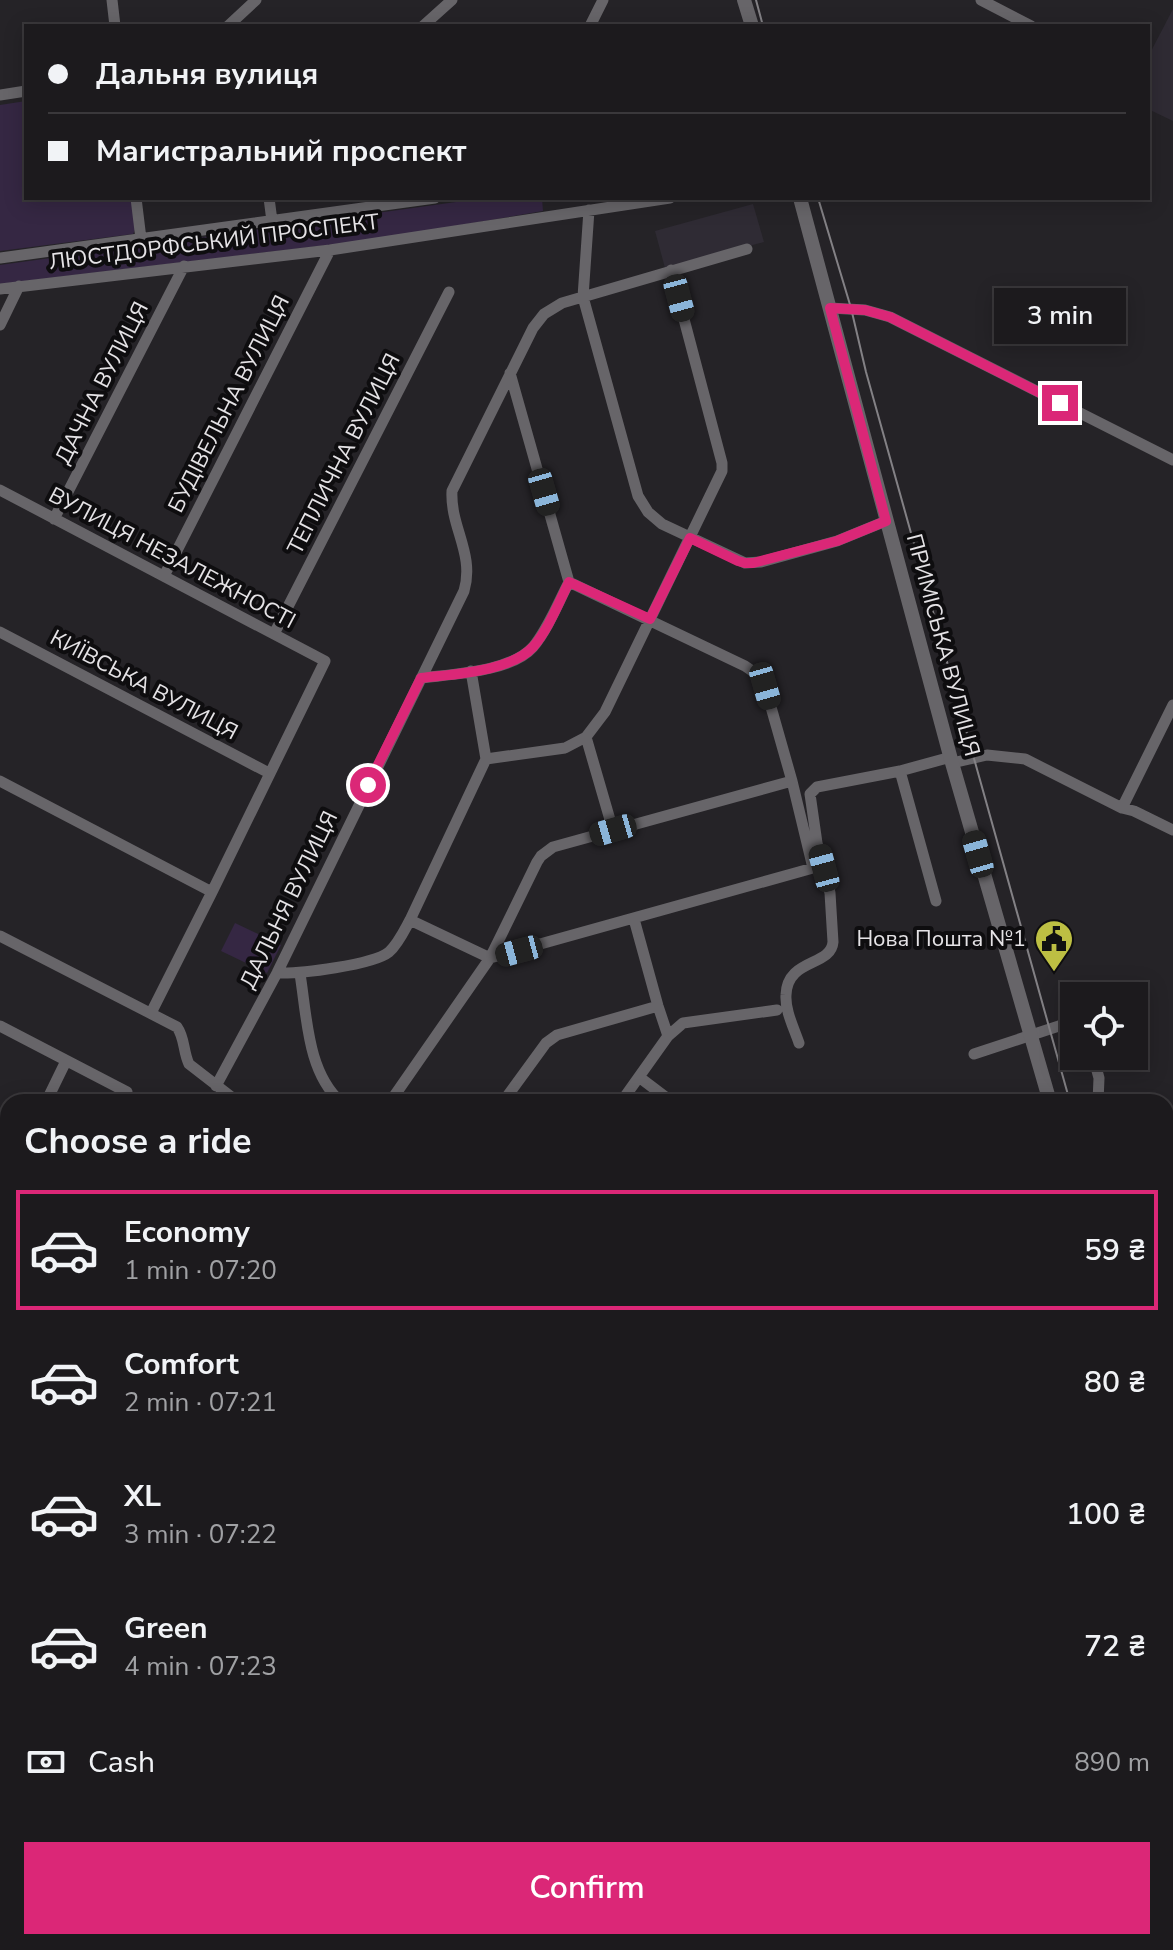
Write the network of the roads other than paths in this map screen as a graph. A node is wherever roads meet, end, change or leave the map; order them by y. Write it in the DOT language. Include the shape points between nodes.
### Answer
graph roads {
  1 [pos="112,0"];
  2 [pos="256,0"];
  3 [pos="452,0"];
  4 [pos="603,0"];
  5 [pos="744,0"];
  6 [pos="981,0"];
  7 [pos="115,24"];
  8 [pos="230,24"];
  9 [pos="425,24"];
  10 [pos="591,24"];
  11 [pos="751,24"];
  12 [pos="1027,24"];
  13 [pos="24,91"];
  14 [pos="0,95"];
  15 [pos="136,200"];
  16 [pos="269,200"];
  17 [pos="646,200"];
  18 [pos="801,200"];
  19 [pos="394,201"];
  20 [pos="589,210"];
  21 [pos="272,221"];
  22 [pos="141,239"];
  23 [pos="747,249"];
  24 [pos="330,250"];
  25 [pos="0,258"];
  26 [pos="184,266"];
  27 [pos="671,270"];
  28 [pos="19,286"];
  29 [pos="0,289"];
  30 [pos="449,292"];
  31 [pos="583,297"];
  32 [pos="830,308"];
  33 [pos="0,325"];
  34 [pos="510,373"];
  35 [pos="1173,460"];
  36 [pos="0,490"];
  37 [pos="54,519"];
  38 [pos="886,521"];
  39 [pos="690,538"];
  40 [pos="164,576"];
  41 [pos="569,582"];
  42 [pos="650,619"];
  43 [pos="0,632"];
  44 [pos="274,634"];
  45 [pos="471,671"];
  46 [pos="421,678"];
  47 [pos="1173,705"];
  48 [pos="586,737"];
  49 [pos="486,759"];
  50 [pos="951,760"];
  51 [pos="900,771"];
  52 [pos="269,773"];
  53 [pos="0,781"];
  54 [pos="792,781"];
  55 [pos="1122,808"];
  56 [pos="613,830"];
  57 [pos="1173,830"];
  58 [pos="212,892"];
  59 [pos="936,901"];
  60 [pos="634,919"];
  61 [pos="410,920"];
  62 [pos="0,936"];
  63 [pos="490,958"];
  64 [pos="277,973"];
  65 [pos="300,974"];
  66 [pos="658,1006"];
  67 [pos="777,1010"];
  68 [pos="151,1013"];
  69 [pos="1060,1025"];
  70 [pos="0,1026"];
  71 [pos="1031,1034"];
  72 [pos="668,1036"];
  73 [pos="799,1043"];
  74 [pos="974,1054"];
  75 [pos="66,1061"];
  76 [pos="1097,1070"];
  77 [pos="639,1077"];
  78 [pos="216,1086"];
  79 [pos="127,1092"];
  80 [pos="50,1094"];
  81 [pos="227,1094"];
  82 [pos="333,1094"];
  83 [pos="396,1094"];
  84 [pos="509,1094"];
  85 [pos="627,1094"];
  86 [pos="661,1094"];
  87 [pos="1048,1094"];
  88 [pos="1098,1094"];
  1 -- 7 [label="street"];
  2 -- 8 [label="street"];
  3 -- 9 [label="street"];
  4 -- 10 [label="street"];
  5 -- 11 [label="street"];
  6 -- 12 [label="street"];
  13 -- 14 [label="street"];
  15 -- 22 [label="street"];
  16 -- 21 [label="street"];
  17 -- 20 [label="street, ЛЮСТДОРФСЬКИЙ ПРОСПЕКТ"];
  18 -- 32 [label="street, ПРИМІСЬКА ВУЛИЦЯ"];
  19 -- 21 [label="street"];
  20 -- 24 [label="street, ЛЮСТДОРФСЬКИЙ ПРОСПЕКТ"];
  20 -- 31 [label="street"];
  21 -- 22 [label="street"];
  22 -- 25 [label="street"];
  23 -- 27 [label="street, ДАЛЬНЯ ВУЛИЦЯ"];
  24 -- 26 [label="street, ЛЮСТДОРФСЬКИЙ ПРОСПЕКТ"];
  24 -- 40 [label="street, БУДІВЕЛЬНА ВУЛИЦЯ"];
  26 -- 28 [label="street, ЛЮСТДОРФСЬКИЙ ПРОСПЕКТ"];
  26 -- 37 [label="street, ДАЧНА ВУЛИЦЯ"];
  27 -- 31 [label="street, ДАЛЬНЯ ВУЛИЦЯ"];
  27 -- 39 [label="street" via="722,463 720,478"];
  28 -- 29 [label="street, ЛЮСТДОРФСЬКИЙ ПРОСПЕКТ"];
  28 -- 33 [label="street"];
  30 -- 44 [label="street, ТЕПЛИЧНА ВУЛИЦЯ"];
  31 -- 34 [label="street, ДАЛЬНЯ ВУЛИЦЯ" via="544,314"];
  31 -- 39 [label="street" via="638,496 655,519"];
  32 -- 35 [label="street" via="890,317"];
  32 -- 38 [label="street, ПРИМІСЬКА ВУЛИЦЯ"];
  34 -- 41 [label="street"];
  34 -- 46 [label="street, ДАЛЬНЯ ВУЛИЦЯ" via="452,491 468,579"];
  36 -- 37 [label="street, ВУЛИЦЯ НЕЗАЛЕЖНОСТІ"];
  37 -- 40 [label="street, ВУЛИЦЯ НЕЗАЛЕЖНОСТІ"];
  38 -- 39 [label="street" via="837,541 753,563"];
  38 -- 50 [label="street, ПРИМІСЬКА ВУЛИЦЯ"];
  39 -- 42 [label="street"];
  40 -- 44 [label="street, ВУЛИЦЯ НЕЗАЛЕЖНОСТІ"];
  41 -- 42 [label="street"];
  41 -- 45 [label="street" via="530,650 509,662"];
  42 -- 48 [label="street" via="605,712"];
  42 -- 54 [label="street" via="758,675"];
  43 -- 52 [label="street, КИЇВСЬКА ВУЛИЦЯ"];
  44 -- 52 [label="street, ВУЛИЦЯ НЕЗАЛЕЖНОСТІ" via="325,661"];
  45 -- 46 [label="street"];
  45 -- 49 [label="street"];
  46 -- 64 [label="street, ДАЛЬНЯ ВУЛИЦЯ"];
  47 -- 55 [label="street"];
  48 -- 49 [label="street" via="565,748"];
  48 -- 56 [label="street"];
  49 -- 61 [label="street"];
  50 -- 51 [label="street"];
  50 -- 55 [label="street" via="987,755 1025,759"];
  50 -- 71 [label="street, ПРИМІСЬКА ВУЛИЦЯ"];
  51 -- 59 [label="street"];
  51 -- 73 [label="street" via="817,787 810,794 830,893 833,948 797,969 788,982 786,1005"];
  52 -- 58 [label="street"];
  53 -- 58 [label="street"];
  54 -- 56 [label="street"];
  54 -- 60 [label="street" via="813,868"];
  55 -- 57 [label="street"];
  56 -- 63 [label="street" via="553,847 541,856"];
  58 -- 68 [label="street"];
  60 -- 63 [label="street"];
  60 -- 66 [label="street"];
  61 -- 63 [label="street"];
  61 -- 65 [label="street" via="380,958"];
  62 -- 68 [label="street"];
  63 -- 83 [label="street"];
  64 -- 65 [label="street"];
  64 -- 78 [label="street, ДАЛЬНЯ ВУЛИЦЯ"];
  65 -- 82 [label="street" via="316,1064"];
  66 -- 72 [label="street"];
  66 -- 84 [label="street" via="557,1035"];
  67 -- 72 [label="street" via="683,1023"];
  68 -- 78 [label="street" via="177,1027 189,1064"];
  69 -- 71 [label="street"];
  70 -- 75 [label="street"];
  71 -- 74 [label="street"];
  71 -- 87 [label="street, ПРИМІСЬКА ВУЛИЦЯ"];
  72 -- 77 [label="street"];
  75 -- 79 [label="street"];
  75 -- 80 [label="street"];
  76 -- 88 [label="street"];
  77 -- 85 [label="street"];
  77 -- 86 [label="street"];
  78 -- 81 [label="street"];
}
